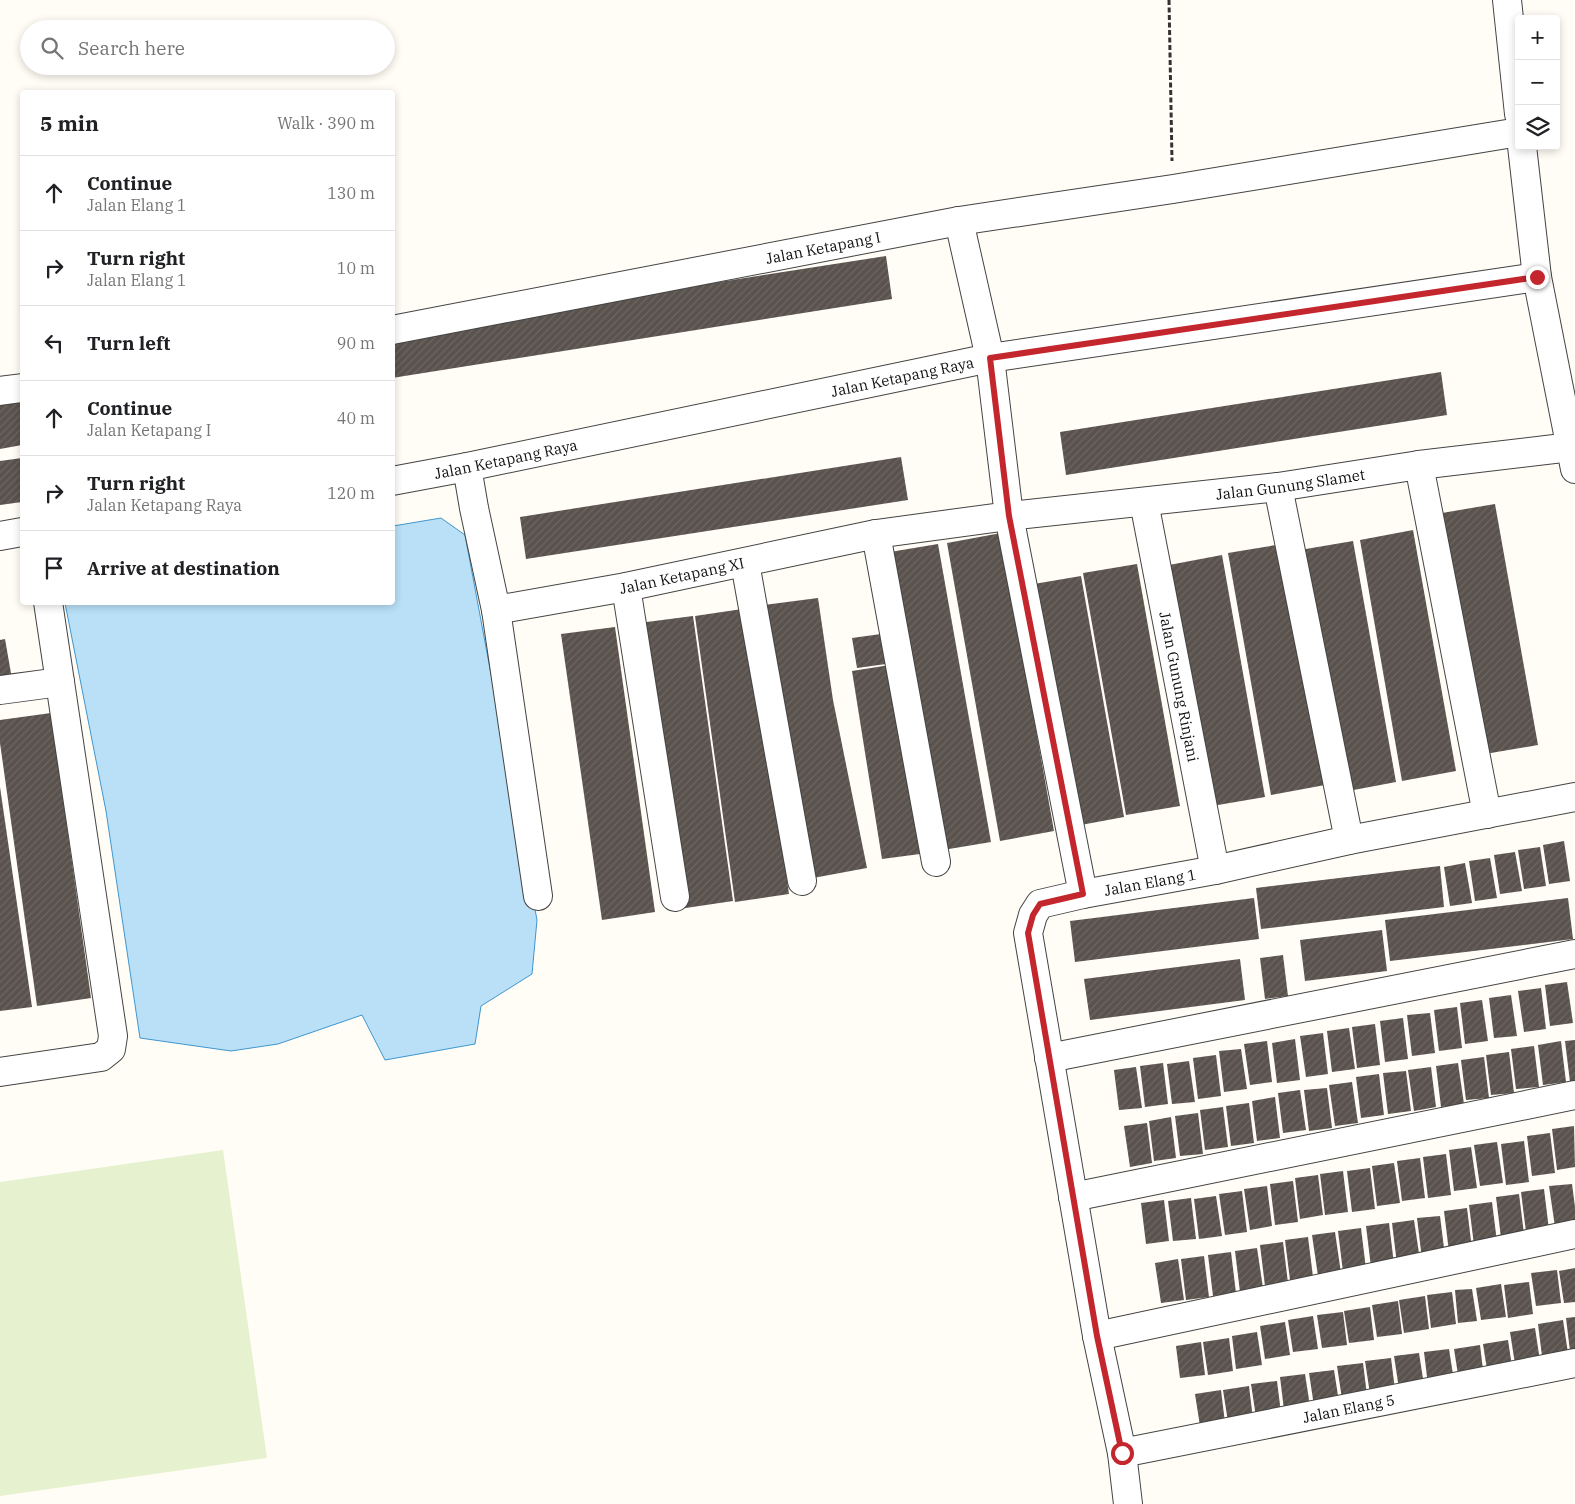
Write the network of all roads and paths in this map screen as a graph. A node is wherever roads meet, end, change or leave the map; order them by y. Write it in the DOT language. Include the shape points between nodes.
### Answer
graph roads {
  1 [pos="1169,0"];
  2 [pos="1507,0"];
  3 [pos="1518,105"];
  4 [pos="1515,133"];
  5 [pos="1522,150"];
  6 [pos="1173,189"];
  7 [pos="959,221"];
  8 [pos="1537,277"];
  9 [pos="395,329"];
  10 [pos="990,358"];
  11 [pos="20,388"];
  12 [pos="0,391"];
  13 [pos="1573,458"];
  14 [pos="1419,465"];
  15 [pos="468,467"];
  16 [pos="395,480"];
  17 [pos="1278,487"];
  18 [pos="1144,502"];
  19 [pos="1009,516"];
  20 [pos="20,532"];
  21 [pos="876,534"];
  22 [pos="0,536"];
  23 [pos="745,563"];
  24 [pos="626,588"];
  25 [pos="48,605"];
  26 [pos="496,610"];
  27 [pos="60,682"];
  28 [pos="0,690"];
  29 [pos="1575,797"];
  30 [pos="1488,814"];
  31 [pos="1349,840"];
  32 [pos="936,862"];
  33 [pos="1215,870"];
  34 [pos="802,881"];
  35 [pos="1083,894"];
  36 [pos="538,896"];
  37 [pos="675,897"];
  38 [pos="1575,954"];
  39 [pos="1049,1058"];
  40 [pos="0,1072"];
  41 [pos="1575,1095"];
  42 [pos="1073,1197"];
  43 [pos="1575,1234"];
  44 [pos="1097,1336"];
  45 [pos="1575,1363"];
  46 [pos="1122,1453"];
  47 [pos="1128,1504"];
  1 -- 6 [label="path"];
  2 -- 3 [label="street"];
  4 -- 6 [label="street, Jalan Ketapang I"];
  5 -- 8 [label="street"];
  6 -- 7 [label="street, Jalan Ketapang I"];
  7 -- 9 [label="street, Jalan Ketapang I"];
  7 -- 10 [label="street"];
  8 -- 10 [label="street, Jalan Ketapang Raya"];
  8 -- 13 [label="street"];
  10 -- 15 [label="street, Jalan Ketapang Raya"];
  10 -- 19 [label="street"];
  11 -- 12 [label="street"];
  13 -- 14 [label="street, Jalan Gunung Slamet"];
  14 -- 17 [label="street, Jalan Gunung Slamet"];
  14 -- 30 [label="street"];
  15 -- 16 [label="street, Jalan Ketapang Raya"];
  15 -- 26 [label="street"];
  17 -- 18 [label="street, Jalan Gunung Slamet"];
  17 -- 31 [label="street"];
  18 -- 19 [label="street, Jalan Gunung Slamet"];
  18 -- 33 [label="street, Jalan Gunung Rinjani"];
  19 -- 21 [label="street, Jalan Ketapang XI"];
  19 -- 35 [label="street"];
  20 -- 22 [label="street"];
  21 -- 23 [label="street, Jalan Ketapang XI"];
  21 -- 32 [label="street"];
  23 -- 24 [label="street, Jalan Ketapang XI"];
  23 -- 34 [label="street"];
  24 -- 26 [label="street, Jalan Ketapang XI"];
  24 -- 37 [label="street"];
  25 -- 27 [label="street"];
  26 -- 36 [label="street"];
  27 -- 28 [label="street"];
  27 -- 40 [label="street" via="112,1036 111,1049 101,1057"];
  29 -- 30 [label="street, Jalan Elang 1"];
  30 -- 31 [label="street, Jalan Elang 1"];
  31 -- 33 [label="street, Jalan Elang 1"];
  33 -- 35 [label="street, Jalan Elang 1"];
  35 -- 39 [label="street, Jalan Elang 1" via="1040,904 1028,933"];
  38 -- 39 [label="street"];
  39 -- 42 [label="street, Jalan Elang 1"];
  41 -- 42 [label="street"];
  42 -- 44 [label="street, Jalan Elang 1"];
  43 -- 44 [label="street"];
  44 -- 46 [label="street, Jalan Elang 1"];
  45 -- 46 [label="street, Jalan Elang 5"];
  46 -- 47 [label="street, Jalan Elang 1"];
}
